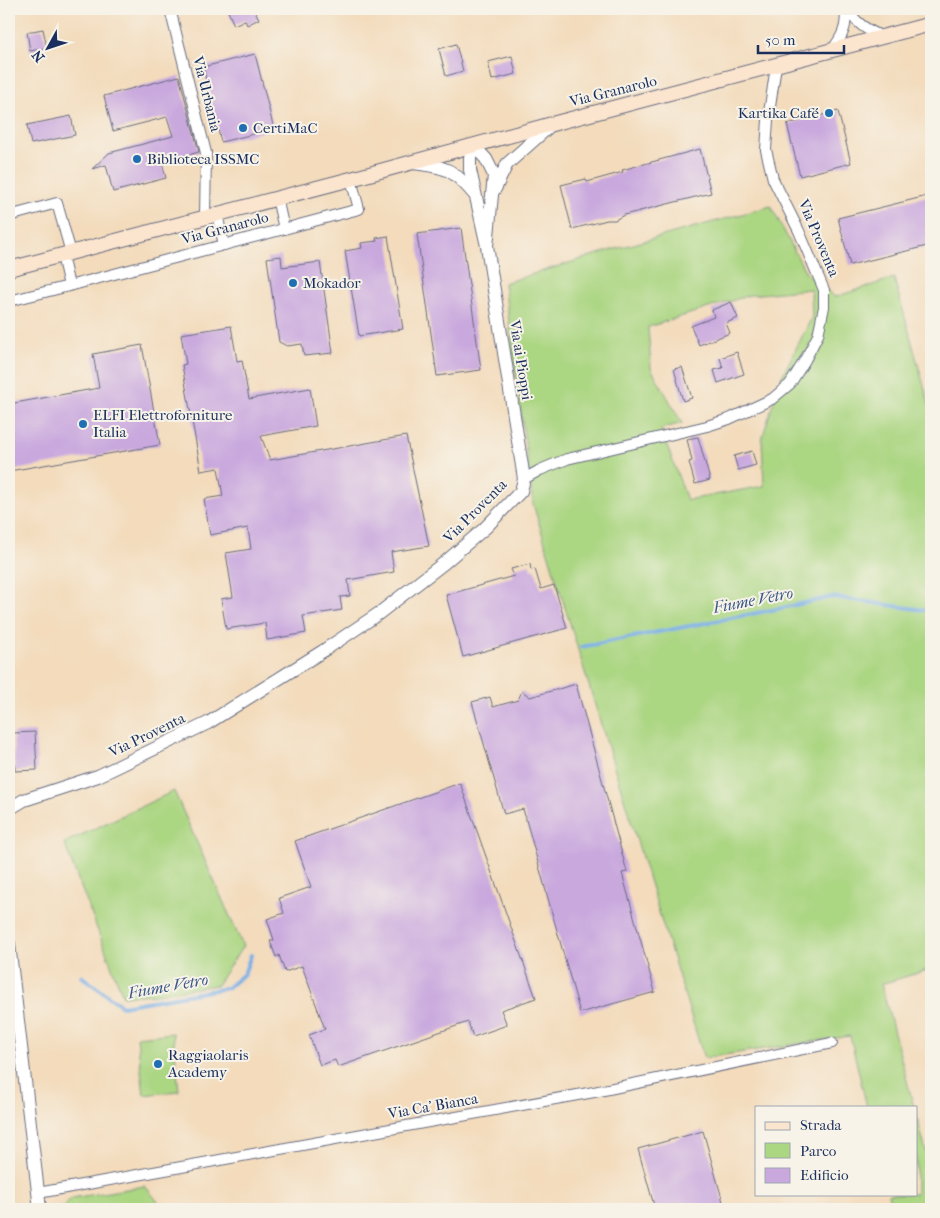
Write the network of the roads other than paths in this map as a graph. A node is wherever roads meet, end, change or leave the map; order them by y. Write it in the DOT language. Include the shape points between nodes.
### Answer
graph roads {
  1 [pos="170,9"];
  2 [pos="845,9"];
  3 [pos="931,24"];
  4 [pos="884,38"];
  5 [pos="832,50"];
  6 [pos="776,66"];
  7 [pos="552,124"];
  8 [pos="473,145"];
  9 [pos="409,162"];
  10 [pos="351,179"];
  11 [pos="474,194"];
  12 [pos="492,196"];
  13 [pos="277,198"];
  14 [pos="211,215"];
  15 [pos="9,216"];
  16 [pos="284,229"];
  17 [pos="224,245"];
  18 [pos="487,246"];
  19 [pos="66,254"];
  20 [pos="9,269"];
  21 [pos="69,286"];
  22 [pos="9,301"];
  23 [pos="524,479"];
  24 [pos="9,809"];
  25 [pos="9,944"];
  26 [pos="10,967"];
  27 [pos="832,1043"];
  28 [pos="38,1193"];
  29 [pos="40,1209"];
  1 -- 14 [label="street, Via Urbania" via="206,153 206,194"];
  2 -- 4 [label="street" via="866,30"];
  2 -- 5 [label="street" via="844,30"];
  3 -- 4 [label="main road, Via Granarolo"];
  4 -- 5 [label="main road, Via Granarolo"];
  5 -- 6 [label="main road, Via Granarolo"];
  6 -- 7 [label="main road, Via Granarolo"];
  6 -- 23 [label="street, Via Proventa" via="766,150 773,179 824,290 818,335 805,360 790,384 772,399 729,419 567,459"];
  7 -- 8 [label="main road, Via Granarolo"];
  7 -- 12 [label="street, Via ai Pioppi" via="507,164"];
  8 -- 9 [label="main road, Via Granarolo"];
  8 -- 11 [label="street, Via ai Pioppi" via="470,158"];
  8 -- 12 [label="street, Via ai Pioppi" via="492,168"];
  9 -- 10 [label="main road, Via Granarolo"];
  9 -- 11 [label="street, Via ai Pioppi" via="448,169 460,177"];
  10 -- 13 [label="main road, Via Granarolo"];
  10 -- 16 [label="street, Via Granarolo" via="359,209"];
  11 -- 18 [label="street, Via ai Pioppi"];
  12 -- 18 [label="street, Via ai Pioppi"];
  13 -- 14 [label="main road, Via Granarolo"];
  13 -- 16 [label="street"];
  14 -- 17 [label="street, Via Urbania"];
  14 -- 19 [label="main road, Via Granarolo"];
  15 -- 19 [label="street" via="57,203"];
  16 -- 17 [label="street, Via Granarolo"];
  17 -- 21 [label="street, Via Granarolo"];
  18 -- 23 [label="street, Via ai Pioppi"];
  19 -- 20 [label="main road, Via Granarolo"];
  19 -- 21 [label="street"];
  21 -- 22 [label="street, Via Granarolo"];
  23 -- 24 [label="street, Via Proventa" via="520,491 509,504 461,549 378,614 314,656 208,723 98,776 24,800"];
  25 -- 26 [label="street"];
  26 -- 28 [label="street"];
  27 -- 28 [label="street, Via Ca' Bianca" via="594,1092"];
  28 -- 29 [label="street"];
}
